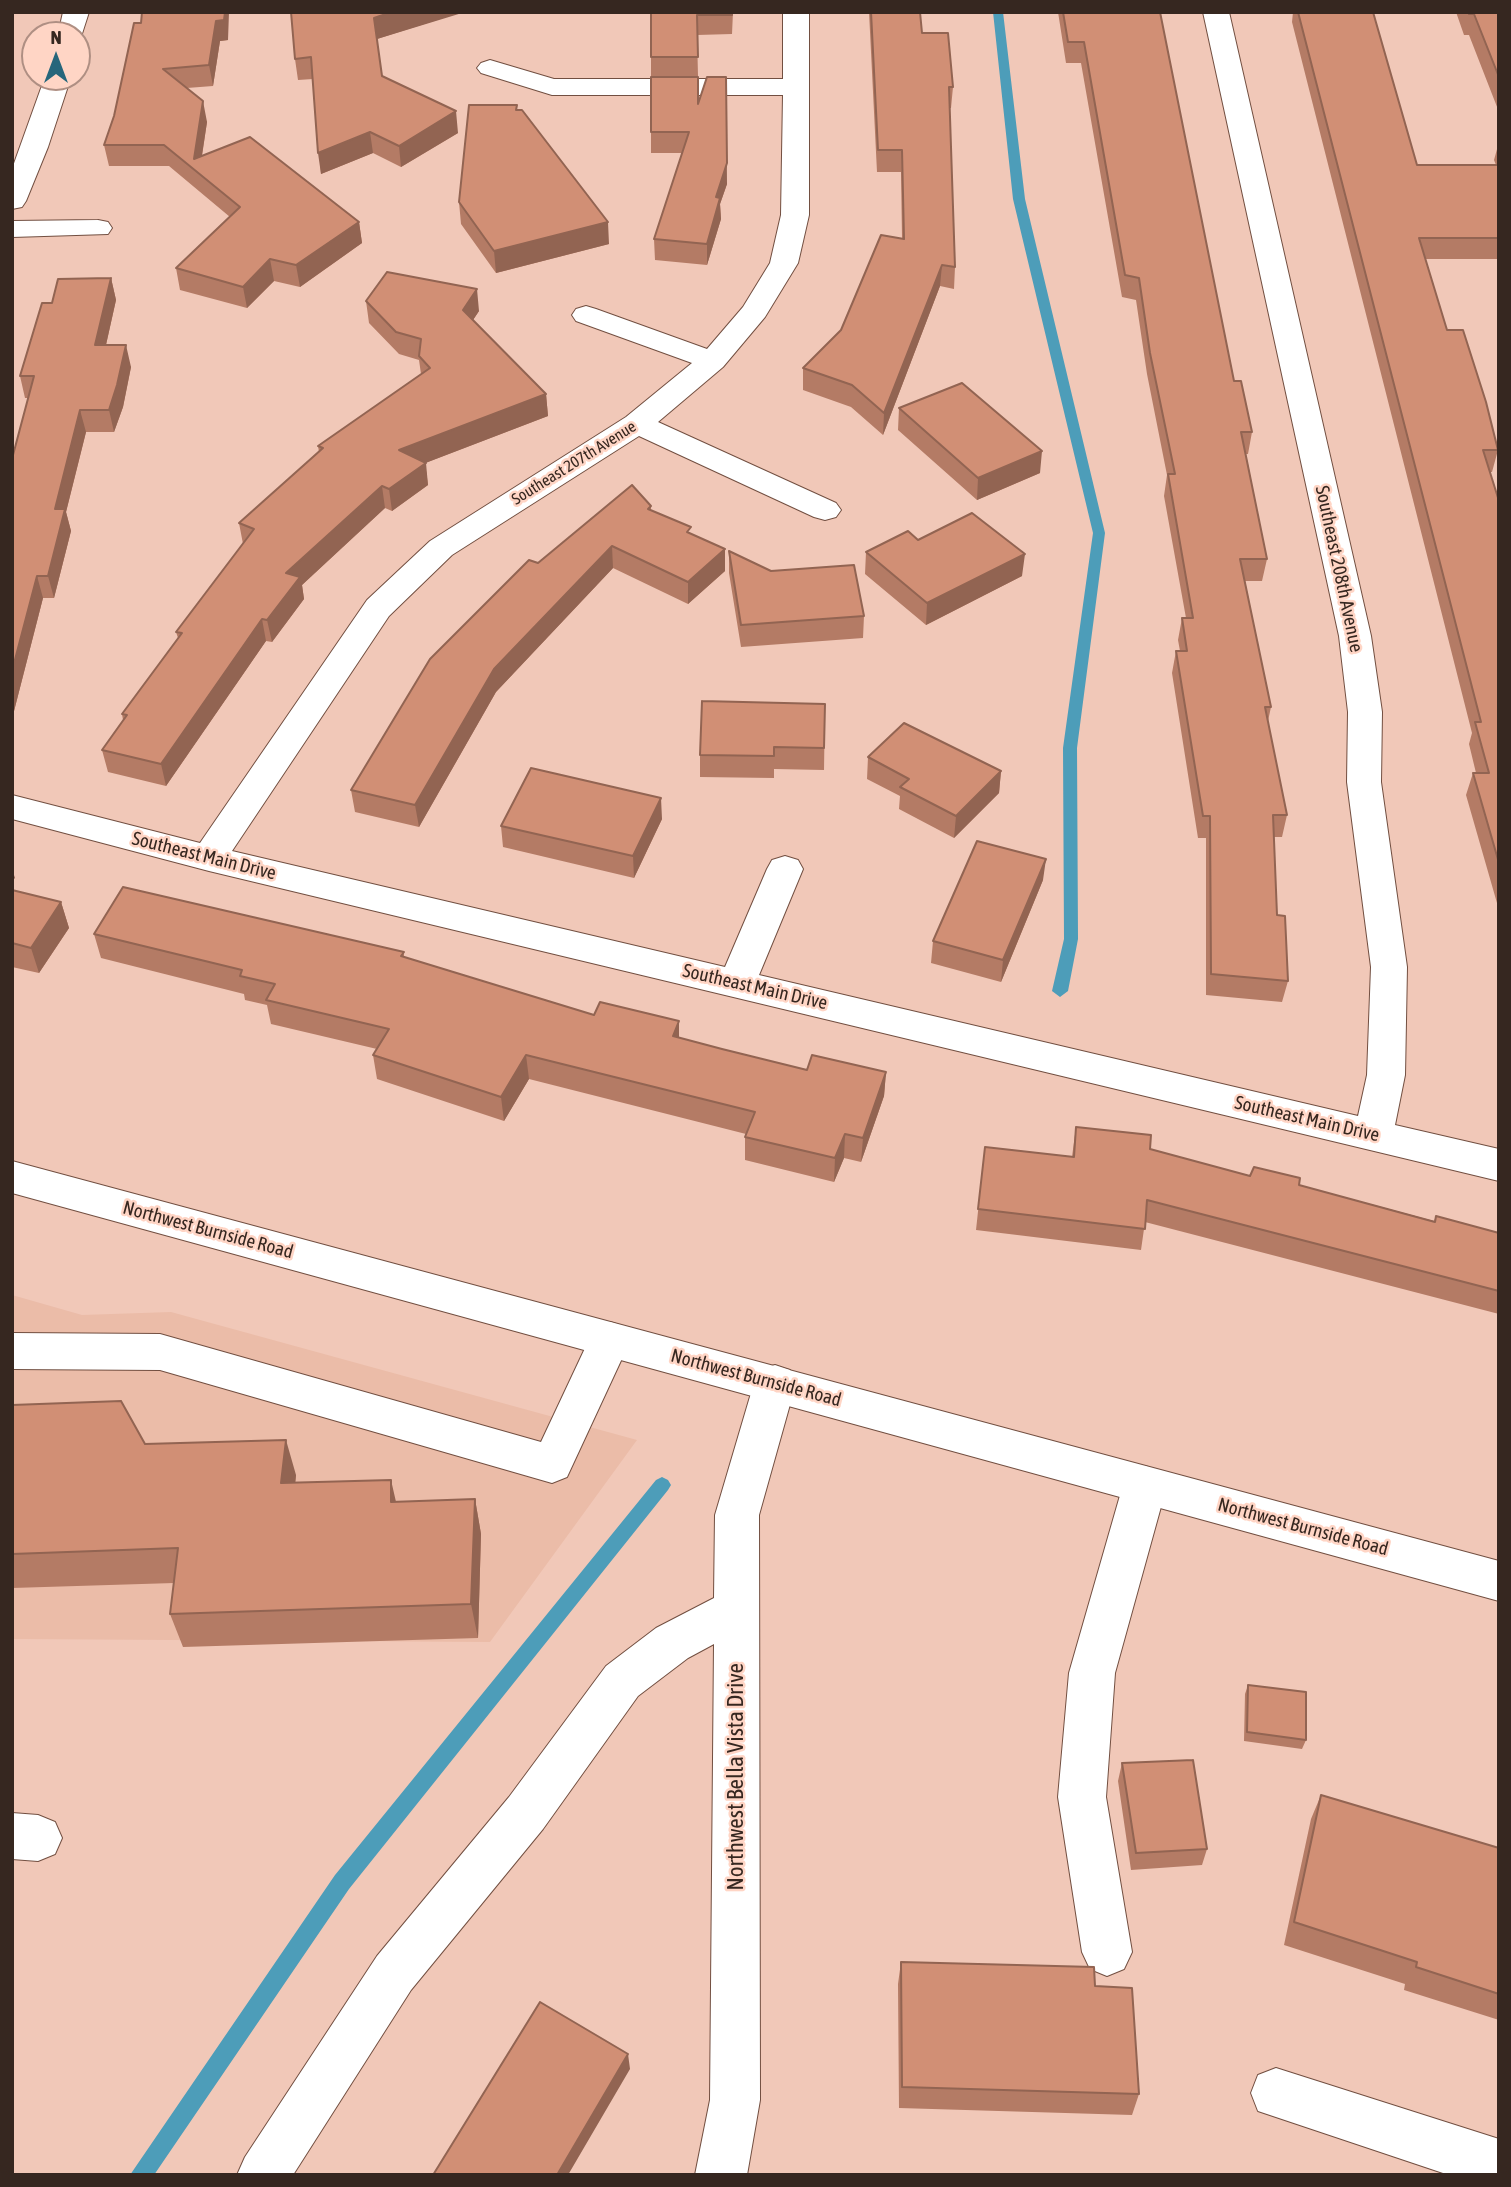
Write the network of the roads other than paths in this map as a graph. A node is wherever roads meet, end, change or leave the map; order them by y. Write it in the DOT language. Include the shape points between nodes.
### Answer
graph roads {
  1 [pos="796,12"];
  2 [pos="1216,12"];
  3 [pos="490,68"];
  4 [pos="796,87"];
  5 [pos="53,91"];
  6 [pos="12,201"];
  7 [pos="98,228"];
  8 [pos="12,229"];
  9 [pos="586,315"];
  10 [pos="713,360"];
  11 [pos="637,424"];
  12 [pos="825,510"];
  13 [pos="12,807"];
  14 [pos="209,858"];
  15 [pos="785,869"];
  16 [pos="737,983"];
  17 [pos="1374,1135"];
  18 [pos="1499,1164"];
  19 [pos="12,1178"];
  20 [pos="610,1339"];
  21 [pos="12,1351"];
  22 [pos="775,1383"];
  23 [pos="1146,1485"];
  24 [pos="1499,1581"];
  25 [pos="737,1609"];
  26 [pos="1107,1952"];
  27 [pos="1276,2093"];
  28 [pos="1499,2165"];
  29 [pos="263,2175"];
  30 [pos="721,2175"];
  1 -- 4 [label="street, Southeast 207th Avenue"];
  2 -- 17 [label="street, Southeast 208th Avenue" via="1355,636 1365,712 1364,782 1389,967 1386,1075"];
  3 -- 4 [label="street" via="552,87"];
  4 -- 10 [label="street, Southeast 207th Avenue" via="795,215 784,263 755,311"];
  5 -- 6 [label="street"];
  7 -- 8 [label="street"];
  9 -- 10 [label="street"];
  10 -- 11 [label="street, Southeast 207th Avenue"];
  11 -- 12 [label="street"];
  11 -- 14 [label="street, Southeast 207th Avenue" via="441,548 378,608"];
  13 -- 14 [label="street, Southeast Main Drive"];
  14 -- 16 [label="street, Southeast Main Drive"];
  15 -- 16 [label="street"];
  16 -- 17 [label="street, Southeast Main Drive"];
  17 -- 18 [label="street, Southeast Main Drive"];
  19 -- 20 [label="street, Northwest Burnside Road"];
  20 -- 21 [label="street" via="552,1464 160,1352"];
  20 -- 22 [label="street, Northwest Burnside Road"];
  22 -- 23 [label="street, Northwest Burnside Road"];
  22 -- 25 [label="street, Northwest Bella Vista Drive" via="737,1515"];
  23 -- 24 [label="street, Northwest Burnside Road"];
  23 -- 26 [label="street" via="1092,1673 1082,1797"];
  25 -- 29 [label="street" via="672,1643 622,1681 526,1813 394,1973"];
  25 -- 30 [label="street, Northwest Bella Vista Drive" via="735,2100"];
  27 -- 28 [label="street"];
}
